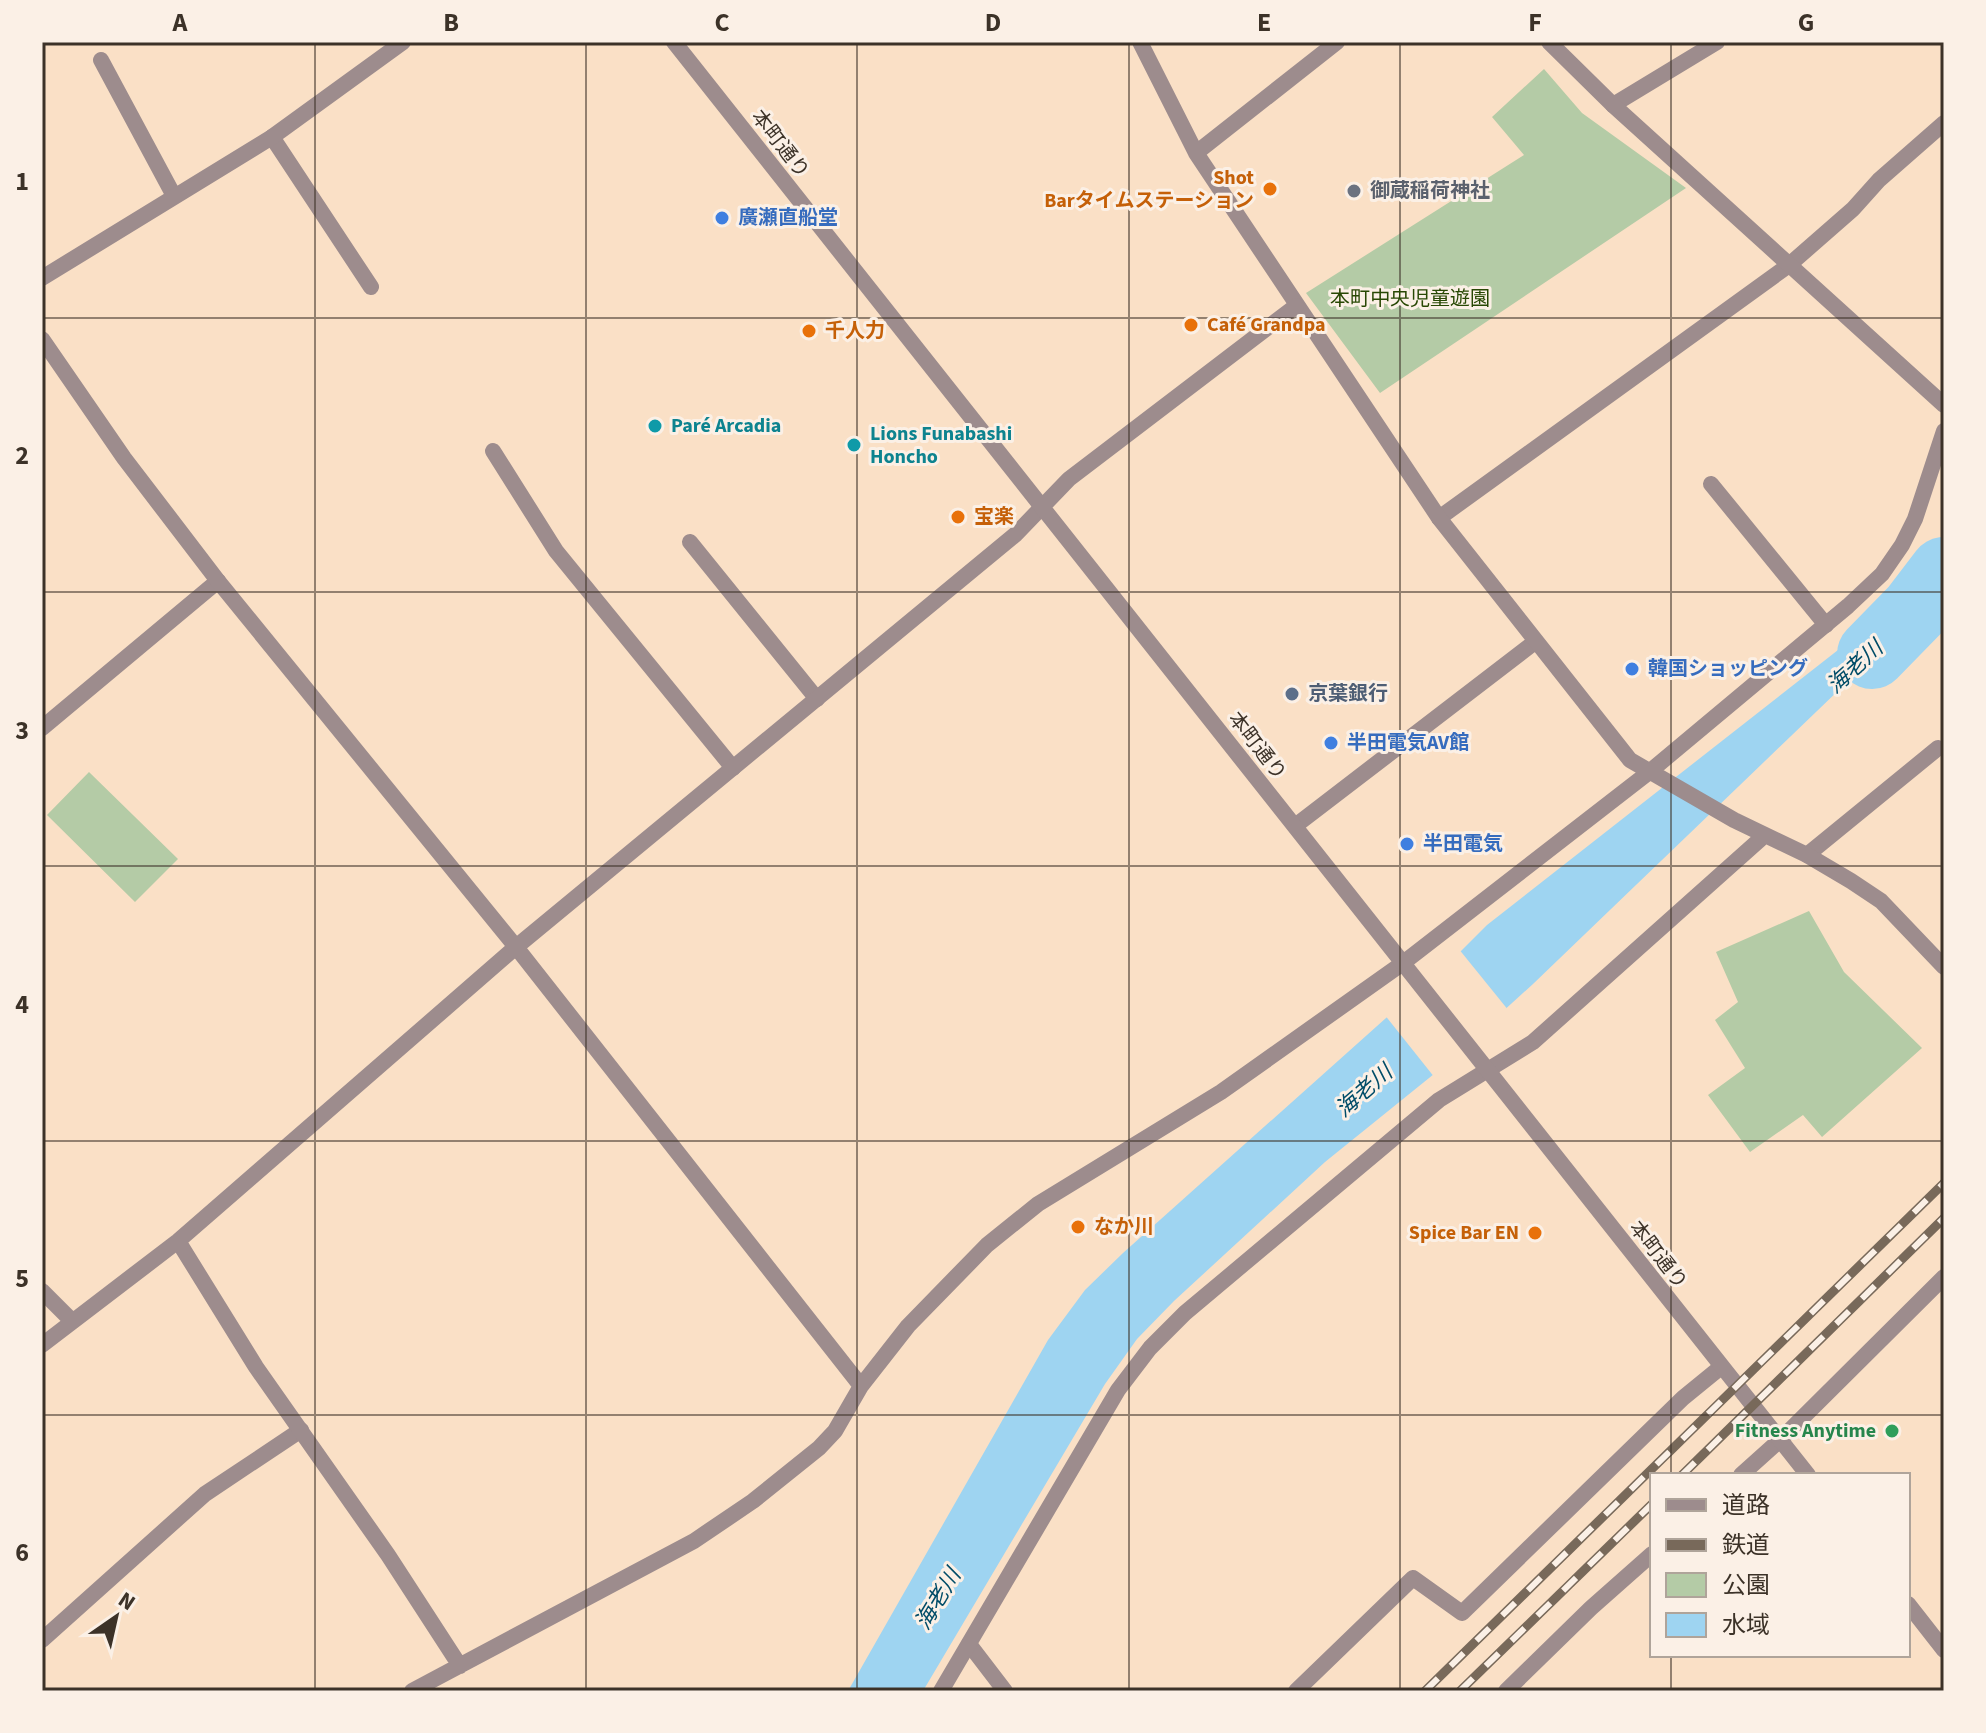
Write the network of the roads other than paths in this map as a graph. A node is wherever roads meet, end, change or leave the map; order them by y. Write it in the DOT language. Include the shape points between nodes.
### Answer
graph roads {
  1 [pos="403,42"];
  2 [pos="674,42"];
  3 [pos="1140,42"];
  4 [pos="1337,42"];
  5 [pos="1549,42"];
  6 [pos="1717,42"];
  7 [pos="101,60"];
  8 [pos="1613,105"];
  9 [pos="1944,123"];
  10 [pos="272,137"];
  11 [pos="1196,153"];
  12 [pos="174,196"];
  13 [pos="1789,265"];
  14 [pos="42,278"];
  15 [pos="371,287"];
  16 [pos="1296,306"];
  17 [pos="42,339"];
  18 [pos="1944,405"];
  19 [pos="1944,431"];
  20 [pos="493,451"];
  21 [pos="1711,484"];
  22 [pos="1042,507"];
  23 [pos="1439,518"];
  24 [pos="690,542"];
  25 [pos="218,581"];
  26 [pos="1826,625"];
  27 [pos="1535,642"];
  28 [pos="817,699"];
  29 [pos="42,728"];
  30 [pos="1938,748"];
  31 [pos="733,768"];
  32 [pos="1648,773"];
  33 [pos="1295,826"];
  34 [pos="1765,835"];
  35 [pos="1807,855"];
  36 [pos="516,947"];
  37 [pos="1403,963"];
  38 [pos="1944,967"];
  39 [pos="1487,1071"];
  40 [pos="178,1241"];
  41 [pos="1944,1277"];
  42 [pos="42,1291"];
  43 [pos="72,1321"];
  44 [pos="42,1345"];
  45 [pos="1721,1367"];
  46 [pos="861,1386"];
  47 [pos="301,1430"];
  48 [pos="1780,1440"];
  49 [pos="1743,1473"];
  50 [pos="1806,1473"];
  51 [pos="1650,1556"];
  52 [pos="1910,1607"];
  53 [pos="42,1640"];
  54 [pos="969,1644"];
  55 [pos="1944,1650"];
  56 [pos="460,1666"];
  57 [pos="412,1691"];
  58 [pos="941,1691"];
  59 [pos="1005,1691"];
  60 [pos="1296,1691"];
  61 [pos="1506,1691"];
  1 -- 10 [label="street"];
  2 -- 22 [label="street, 本町通り"];
  3 -- 11 [label="street"];
  4 -- 11 [label="street"];
  5 -- 8 [label="street"];
  6 -- 8 [label="street"];
  7 -- 12 [label="street"];
  8 -- 13 [label="street"];
  9 -- 13 [label="street"];
  10 -- 12 [label="street"];
  10 -- 15 [label="street"];
  11 -- 16 [label="street"];
  12 -- 14 [label="street"];
  13 -- 18 [label="street"];
  13 -- 23 [label="street"];
  16 -- 22 [label="street" via="1069,479"];
  16 -- 23 [label="street"];
  17 -- 25 [label="street"];
  19 -- 26 [label="street" via="1902,545 1882,574"];
  20 -- 31 [label="street" via="556,551"];
  21 -- 26 [label="street"];
  22 -- 28 [label="street"];
  22 -- 33 [label="street, 本町通り"];
  23 -- 27 [label="street"];
  24 -- 28 [label="street"];
  25 -- 29 [label="street"];
  25 -- 36 [label="street"];
  26 -- 32 [label="street"];
  27 -- 32 [label="street" via="1630,760"];
  27 -- 33 [label="street"];
  28 -- 31 [label="street"];
  30 -- 35 [label="street"];
  31 -- 36 [label="street"];
  32 -- 34 [label="street"];
  32 -- 37 [label="street"];
  33 -- 37 [label="street, 本町通り"];
  34 -- 35 [label="street"];
  34 -- 39 [label="street" via="1533,1042"];
  35 -- 38 [label="street" via="1881,901"];
  36 -- 40 [label="street"];
  36 -- 46 [label="street"];
  37 -- 39 [label="street, 本町通り"];
  37 -- 46 [label="street" via="1221,1092 1038,1204 987,1245 908,1326"];
  39 -- 45 [label="street, 本町通り"];
  39 -- 54 [label="street" via="1439,1100 1150,1348 1118,1390"];
  40 -- 43 [label="street"];
  40 -- 47 [label="street"];
  41 -- 48 [label="street"];
  42 -- 43 [label="street"];
  43 -- 44 [label="street"];
  45 -- 48 [label="street, 本町通り"];
  45 -- 60 [label="street" via="1462,1613 1413,1578"];
  46 -- 56 [label="street" via="835,1431 753,1501 694,1541"];
  47 -- 53 [label="street" via="205,1494"];
  47 -- 56 [label="street"];
  48 -- 49 [label="street"];
  48 -- 50 [label="street, 本町通り"];
  51 -- 61 [label="street"];
  52 -- 55 [label="street"];
  54 -- 58 [label="street"];
  54 -- 59 [label="street"];
  56 -- 57 [label="street"];
}
